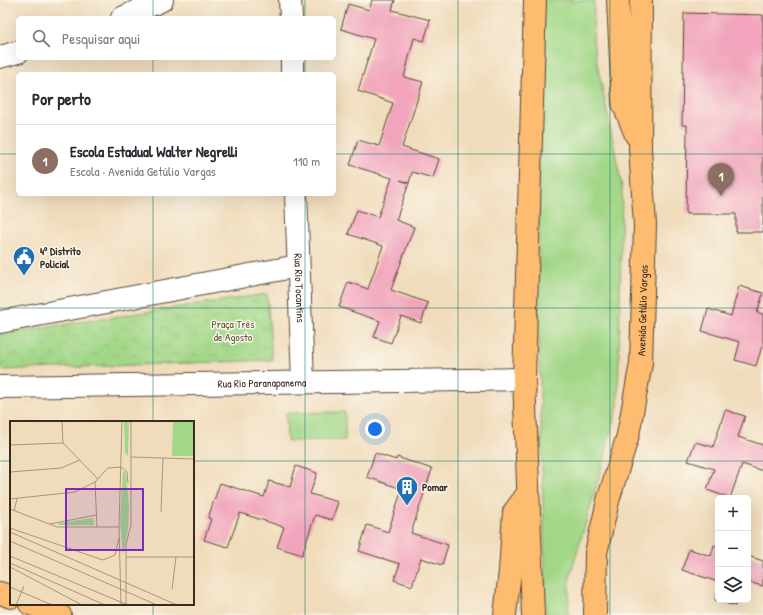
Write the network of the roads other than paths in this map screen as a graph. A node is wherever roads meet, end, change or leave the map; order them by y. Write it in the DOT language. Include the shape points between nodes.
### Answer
graph roads {
  1 [pos="162,0"];
  2 [pos="290,0"];
  3 [pos="535,0"];
  4 [pos="618,0"];
  5 [pos="641,0"];
  6 [pos="126,16"];
  7 [pos="291,16"];
  8 [pos="16,53"];
  9 [pos="0,57"];
  10 [pos="292,60"];
  11 [pos="292,72"];
  12 [pos="640,148"];
  13 [pos="296,196"];
  14 [pos="298,266"];
  15 [pos="0,322"];
  16 [pos="524,379"];
  17 [pos="303,382"];
  18 [pos="0,387"];
  19 [pos="528,493"];
  20 [pos="0,593"];
  21 [pos="10,597"];
  22 [pos="33,605"];
  23 [pos="60,615"];
  24 [pos="505,615"];
  25 [pos="533,615"];
  26 [pos="595,615"];
  1 -- 6 [label="street"];
  2 -- 7 [label="street"];
  3 -- 16 [label="main road"];
  4 -- 12 [label="main road" via="624,103"];
  5 -- 12 [label="main road, Avenida Getúlio Vargas"];
  8 -- 9 [label="street"];
  10 -- 11 [label="street"];
  12 -- 26 [label="main road, Avenida Getúlio Vargas" via="645,225 642,363 628,435 608,501 596,553"];
  13 -- 14 [label="street, Rua Rio Tocantins"];
  14 -- 15 [label="street"];
  14 -- 17 [label="street, Rua Rio Tocantins"];
  16 -- 17 [label="street, Rua Rio Paranapanema"];
  16 -- 19 [label="main road"];
  17 -- 18 [label="street, Rua Rio Paranapanema"];
  19 -- 24 [label="main road" via="514,512"];
  19 -- 25 [label="main road"];
  20 -- 21 [label="main road"];
  22 -- 23 [label="main road"];
}
